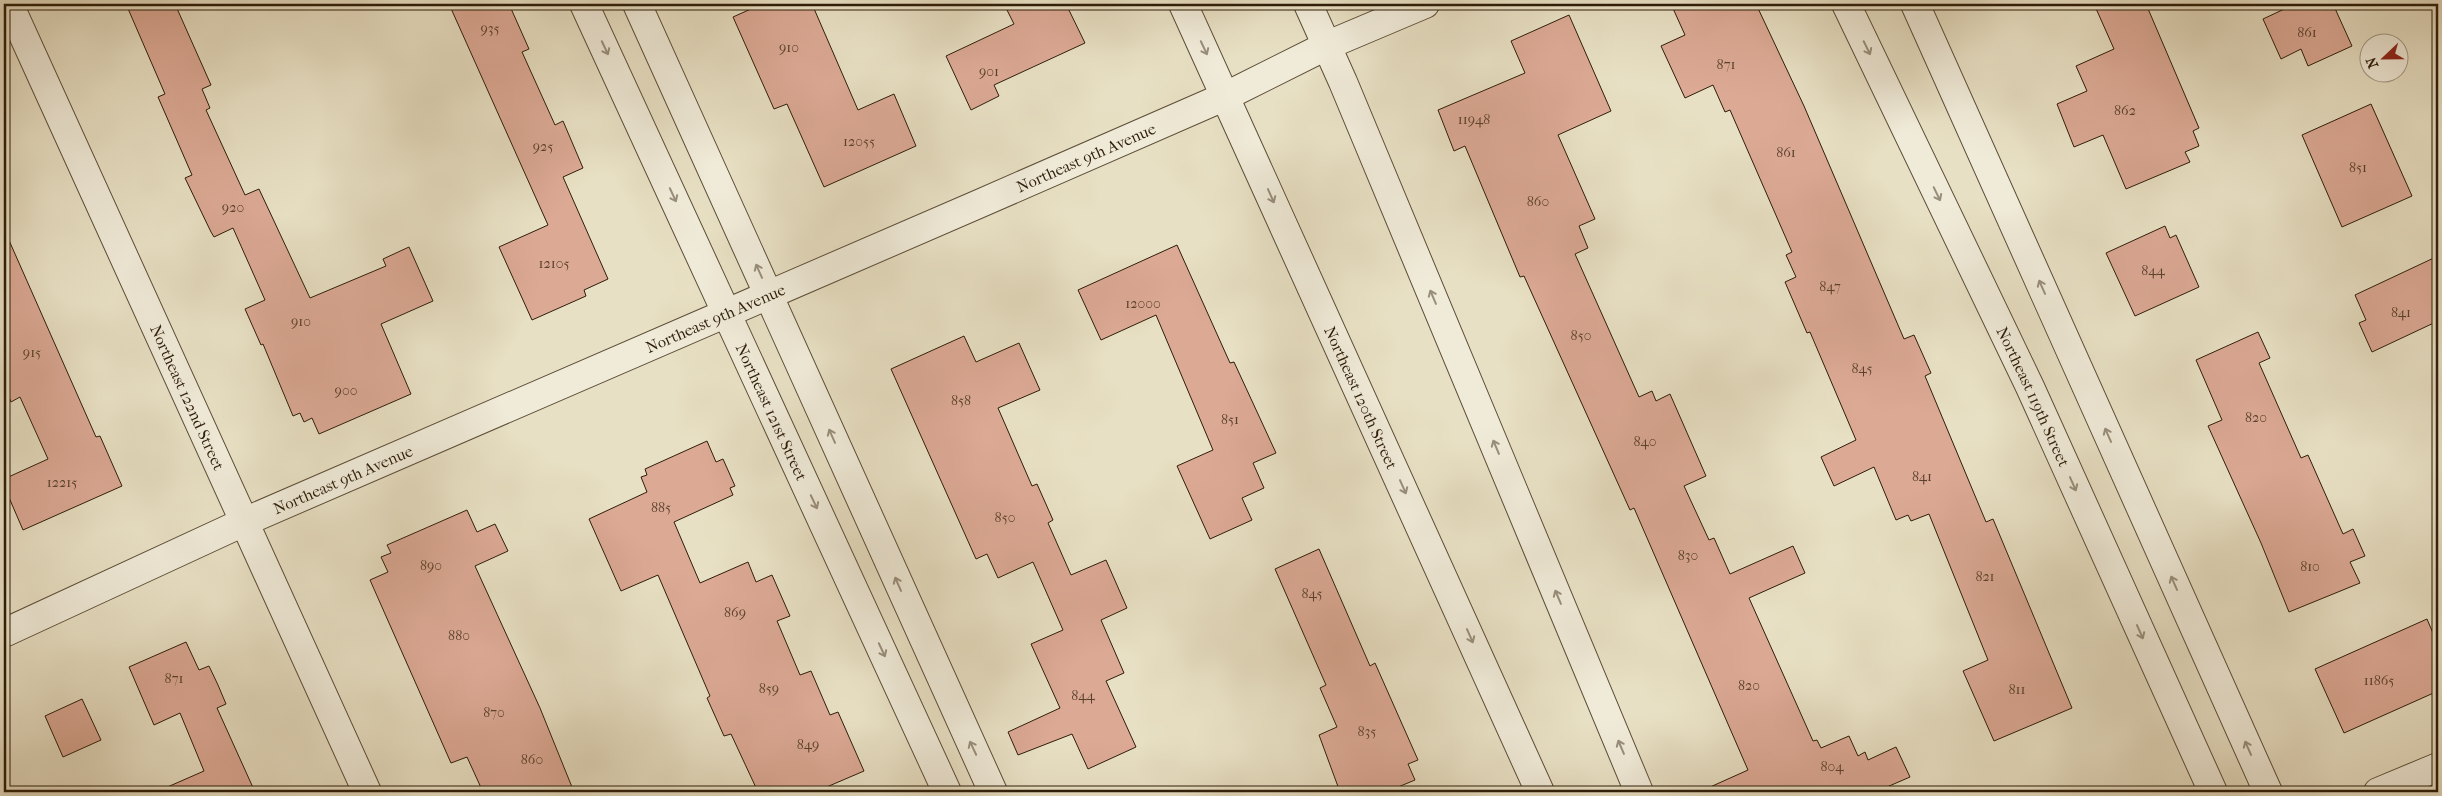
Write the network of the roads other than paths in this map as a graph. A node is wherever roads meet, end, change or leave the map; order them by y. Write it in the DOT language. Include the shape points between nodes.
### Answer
graph roads {
  1 [pos="9,4"];
  2 [pos="584,4"];
  3 [pos="637,4"];
  4 [pos="1183,4"];
  5 [pos="1308,4"];
  6 [pos="1425,4"];
  7 [pos="1846,4"];
  8 [pos="1915,4"];
  9 [pos="1328,45"];
  10 [pos="1226,96"];
  11 [pos="770,296"];
  12 [pos="728,314"];
  13 [pos="244,522"];
  14 [pos="4,633"];
  15 [pos="2438,767"];
  16 [pos="367,792"];
  17 [pos="947,792"];
  18 [pos="993,792"];
  19 [pos="1540,792"];
  20 [pos="1639,792"];
  21 [pos="2213,792"];
  22 [pos="2268,792"];
  23 [pos="2378,792"];
  1 -- 13 [label="street, Northeast 122nd Street"];
  2 -- 12 [label="street, Northeast 121st Street, one-way"];
  11 -- 3 [label="street, one-way"];
  4 -- 10 [label="street, Northeast 120th Street, one-way"];
  5 -- 9 [label="street"];
  6 -- 9 [label="street, Northeast 9th Avenue"];
  7 -- 21 [label="street, Northeast 119th Street, one-way" via="2030,387"];
  22 -- 8 [label="street, one-way"];
  9 -- 10 [label="street, Northeast 9th Avenue"];
  20 -- 9 [label="street, one-way"];
  10 -- 11 [label="street, Northeast 9th Avenue"];
  10 -- 19 [label="street, Northeast 120th Street, one-way"];
  11 -- 12 [label="street, Northeast 9th Avenue"];
  18 -- 11 [label="street, one-way"];
  12 -- 13 [label="street, Northeast 9th Avenue"];
  12 -- 17 [label="street, Northeast 121st Street, one-way"];
  13 -- 14 [label="street, Northeast 9th Avenue"];
  13 -- 16 [label="street, Northeast 122nd Street"];
  15 -- 23 [label="street"];
}
